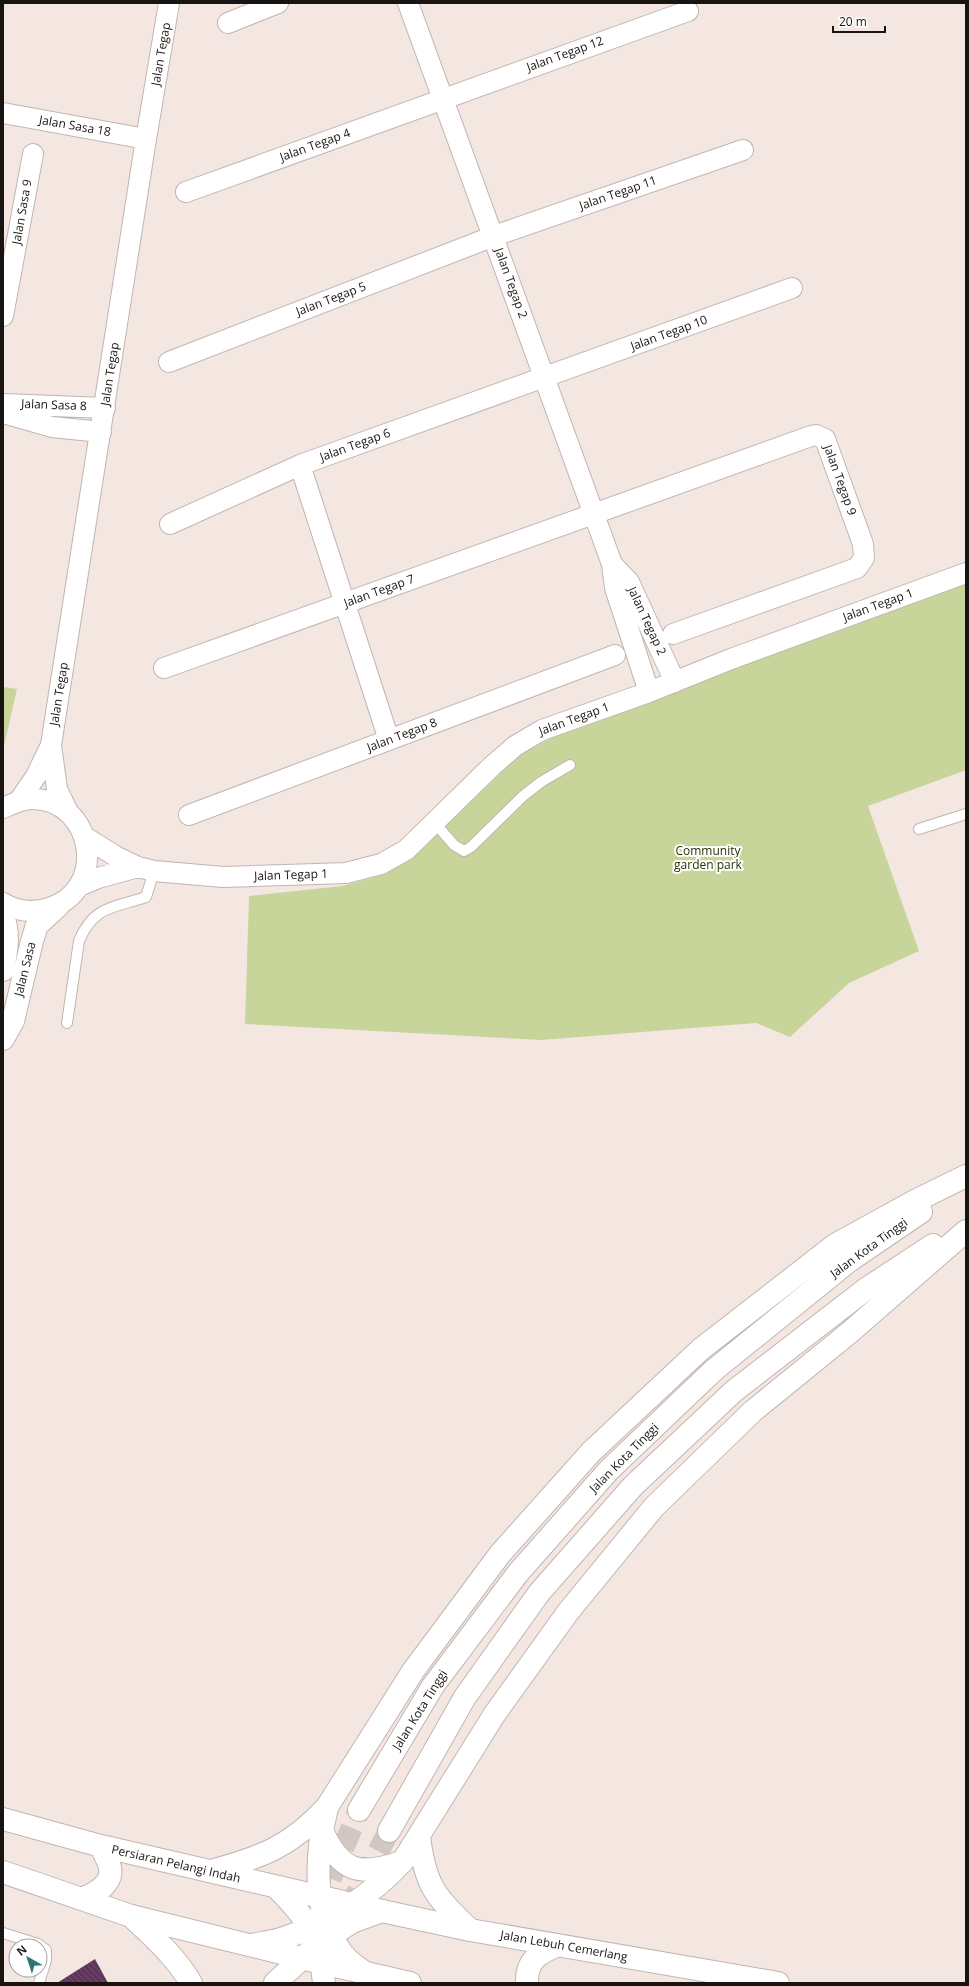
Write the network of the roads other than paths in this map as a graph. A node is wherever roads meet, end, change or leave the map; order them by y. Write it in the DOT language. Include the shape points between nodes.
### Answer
graph roads {
  1 [pos="169,3"];
  2 [pos="278,3"];
  3 [pos="408,3"];
  4 [pos="688,11"];
  5 [pos="228,23"];
  6 [pos="443,98"];
  7 [pos="3,113"];
  8 [pos="146,139"];
  9 [pos="743,150"];
  10 [pos="33,154"];
  11 [pos="186,192"];
  12 [pos="494,236"];
  13 [pos="792,288"];
  14 [pos="3,316"];
  15 [pos="170,362"];
  16 [pos="545,377"];
  17 [pos="3,404"];
  18 [pos="105,408"];
  19 [pos="3,413"];
  20 [pos="101,432"];
  21 [pos="300,465"];
  22 [pos="594,514"];
  23 [pos="170,524"];
  24 [pos="612,564"];
  25 [pos="966,573"];
  26 [pos="345,603"];
  27 [pos="673,634"];
  28 [pos="614,655"];
  29 [pos="164,668"];
  30 [pos="675,682"];
  31 [pos="649,692"];
  32 [pos="389,740"];
  33 [pos="51,745"];
  34 [pos="570,765"];
  35 [pos="11,804"];
  36 [pos="68,812"];
  37 [pos="966,814"];
  38 [pos="189,815"];
  39 [pos="434,822"];
  40 [pos="919,829"];
  41 [pos="85,837"];
  42 [pos="146,869"];
  43 [pos="79,886"];
  44 [pos="3,904"];
  45 [pos="58,906"];
  46 [pos="3,917"];
  47 [pos="3,970"];
  48 [pos="67,1023"];
  49 [pos="3,1039"];
  50 [pos="966,1176"];
  51 [pos="966,1181"];
  52 [pos="966,1223"];
  53 [pos="966,1231"];
  54 [pos="327,1807"];
  55 [pos="359,1810"];
  56 [pos="3,1819"];
  57 [pos="321,1829"];
  58 [pos="389,1831"];
  59 [pos="419,1836"];
  60 [pos="101,1846"];
  61 [pos="403,1861"];
  62 [pos="211,1871"];
  63 [pos="3,1872"];
  64 [pos="277,1888"];
  65 [pos="321,1897"];
  66 [pos="81,1899"];
  67 [pos="351,1904"];
  68 [pos="382,1911"];
  69 [pos="131,1916"];
  70 [pos="470,1930"];
  71 [pos="3,1933"];
  72 [pos="251,1945"];
  73 [pos="558,1945"];
  74 [pos="319,1947"];
  75 [pos="364,1972"];
  76 [pos="39,1983"];
  77 [pos="192,1983"];
  78 [pos="275,1983"];
  79 [pos="410,1983"];
  80 [pos="526,1983"];
  81 [pos="778,1983"];
  1 -- 8 [label="street, Jalan Tegap"];
  2 -- 5 [label="street"];
  3 -- 6 [label="street, Jalan Tegap 2"];
  4 -- 6 [label="street, Jalan Tegap 12"];
  6 -- 11 [label="street, Jalan Tegap 4"];
  6 -- 12 [label="street, Jalan Tegap 2"];
  7 -- 8 [label="street, Jalan Sasa 18"];
  8 -- 18 [label="street, Jalan Tegap"];
  9 -- 12 [label="street, Jalan Tegap 11"];
  10 -- 14 [label="street, Jalan Sasa 9"];
  12 -- 15 [label="street, Jalan Tegap 5"];
  12 -- 16 [label="street, Jalan Tegap 2"];
  13 -- 16 [label="street, Jalan Tegap 10"];
  16 -- 21 [label="street, Jalan Tegap 6"];
  16 -- 22 [label="street, Jalan Tegap 2"];
  17 -- 18 [label="street, Jalan Sasa 8"];
  18 -- 20 [label="street, Jalan Tegap"];
  19 -- 20 [label="street, Jalan Sasa 8" via="52,427"];
  20 -- 33 [label="street, Jalan Tegap"];
  21 -- 23 [label="street, Jalan Tegap 6"];
  21 -- 26 [label="street"];
  22 -- 24 [label="street, Jalan Tegap 2"];
  22 -- 26 [label="street, Jalan Tegap 7"];
  22 -- 27 [label="street, Jalan Tegap 9" via="811,436 816,435 825,439 864,544 864,558 857,568"];
  24 -- 30 [label="street, Jalan Tegap 2" via="629,582"];
  24 -- 31 [label="street, Jalan Tegap 2" via="615,588"];
  25 -- 30 [label="street, Jalan Tegap 1" via="730,659"];
  26 -- 29 [label="street, Jalan Tegap 7"];
  26 -- 32 [label="street"];
  28 -- 32 [label="street, Jalan Tegap 8"];
  30 -- 31 [label="street, Jalan Tegap 1"];
  31 -- 39 [label="street, Jalan Tegap 1" via="542,730 515,746"];
  32 -- 38 [label="street, Jalan Tegap 8"];
  33 -- 35 [label="street, Jalan Tegap" via="29,788"];
  33 -- 36 [label="street, Jalan Tegap" via="57,789"];
  34 -- 39 [label="lane" via="523,796 464,851 454,845"];
  35 -- 36 [label="street" via="32,799 57,805"];
  36 -- 41 [label="street" via="78,823"];
  37 -- 40 [label="lane"];
  39 -- 42 [label="street, Jalan Tegap 1" via="406,850 381,864 346,873 223,877"];
  41 -- 42 [label="street, Jalan Tegap 1" via="117,857"];
  41 -- 43 [label="street" via="88,853 86,870"];
  42 -- 43 [label="street, Jalan Tegap 1" via="98,878"];
  42 -- 48 [label="lane" via="146,897 111,906 93,918 84,929 79,941"];
  43 -- 45 [label="street"];
  44 -- 45 [label="street" via="14,910 37,912"];
  45 -- 49 [label="main road, Jalan Sasa" via="37,925 13,1021"];
  46 -- 47 [label="main road, Jalan Sasa" via="6,923 6,952"];
  50 -- 54 [label="main road" via="915,1200 835,1245 701,1349 591,1452 500,1554 413,1671"];
  51 -- 55 [label="main road, Jalan Kota Tinggi" via="849,1261 714,1370 609,1470 518,1574 433,1686"];
  52 -- 58 [label="main road" via="866,1288 734,1391 633,1486 539,1593 465,1697"];
  53 -- 59 [label="main road" via="849,1333 754,1411 654,1507 568,1612 494,1715"];
  54 -- 57 [label="main road"];
  54 -- 62 [label="main road" via="309,1826 280,1846 240,1863"];
  56 -- 60 [label="main road, Persiaran Pelangi Indah"];
  57 -- 61 [label="main road" via="331,1849 344,1864 363,1871 381,1869"];
  57 -- 65 [label="main road"];
  59 -- 61 [label="main road"];
  59 -- 70 [label="main road" via="422,1863 430,1884 441,1902"];
  60 -- 62 [label="main road, Persiaran Pelangi Indah"];
  60 -- 66 [label="main road" via="109,1865 109,1876 96,1893"];
  61 -- 67 [label="main road" via="386,1880"];
  62 -- 64 [label="main road, Persiaran Pelangi Indah"];
  63 -- 66 [label="main road"];
  64 -- 65 [label="main road, Persiaran Pelangi Indah"];
  64 -- 74 [label="main road" via="293,1904"];
  65 -- 67 [label="main road, Persiaran Pelangi Indah"];
  65 -- 74 [label="main road"];
  66 -- 69 [label="main road"];
  67 -- 68 [label="main road, Jalan Lebuh Cemerlang"];
  67 -- 74 [label="main road"];
  68 -- 70 [label="main road, Jalan Lebuh Cemerlang"];
  68 -- 74 [label="main road" via="352,1922"];
  69 -- 72 [label="main road"];
  69 -- 77 [label="main road" via="182,1968"];
  70 -- 73 [label="main road, Jalan Lebuh Cemerlang"];
  71 -- 76 [label="lane" via="38,1944 46,1950 46,1960"];
  72 -- 74 [label="main road"];
  72 -- 74 [label="main road" via="279,1939"];
  73 -- 80 [label="main road" via="541,1953 532,1961 526,1974"];
  73 -- 81 [label="main road, Jalan Lebuh Cemerlang"];
  74 -- 75 [label="main road"];
  74 -- 75 [label="main road" via="346,1959"];
  74 -- 78 [label="main road"];
  75 -- 79 [label="main road"];
}
